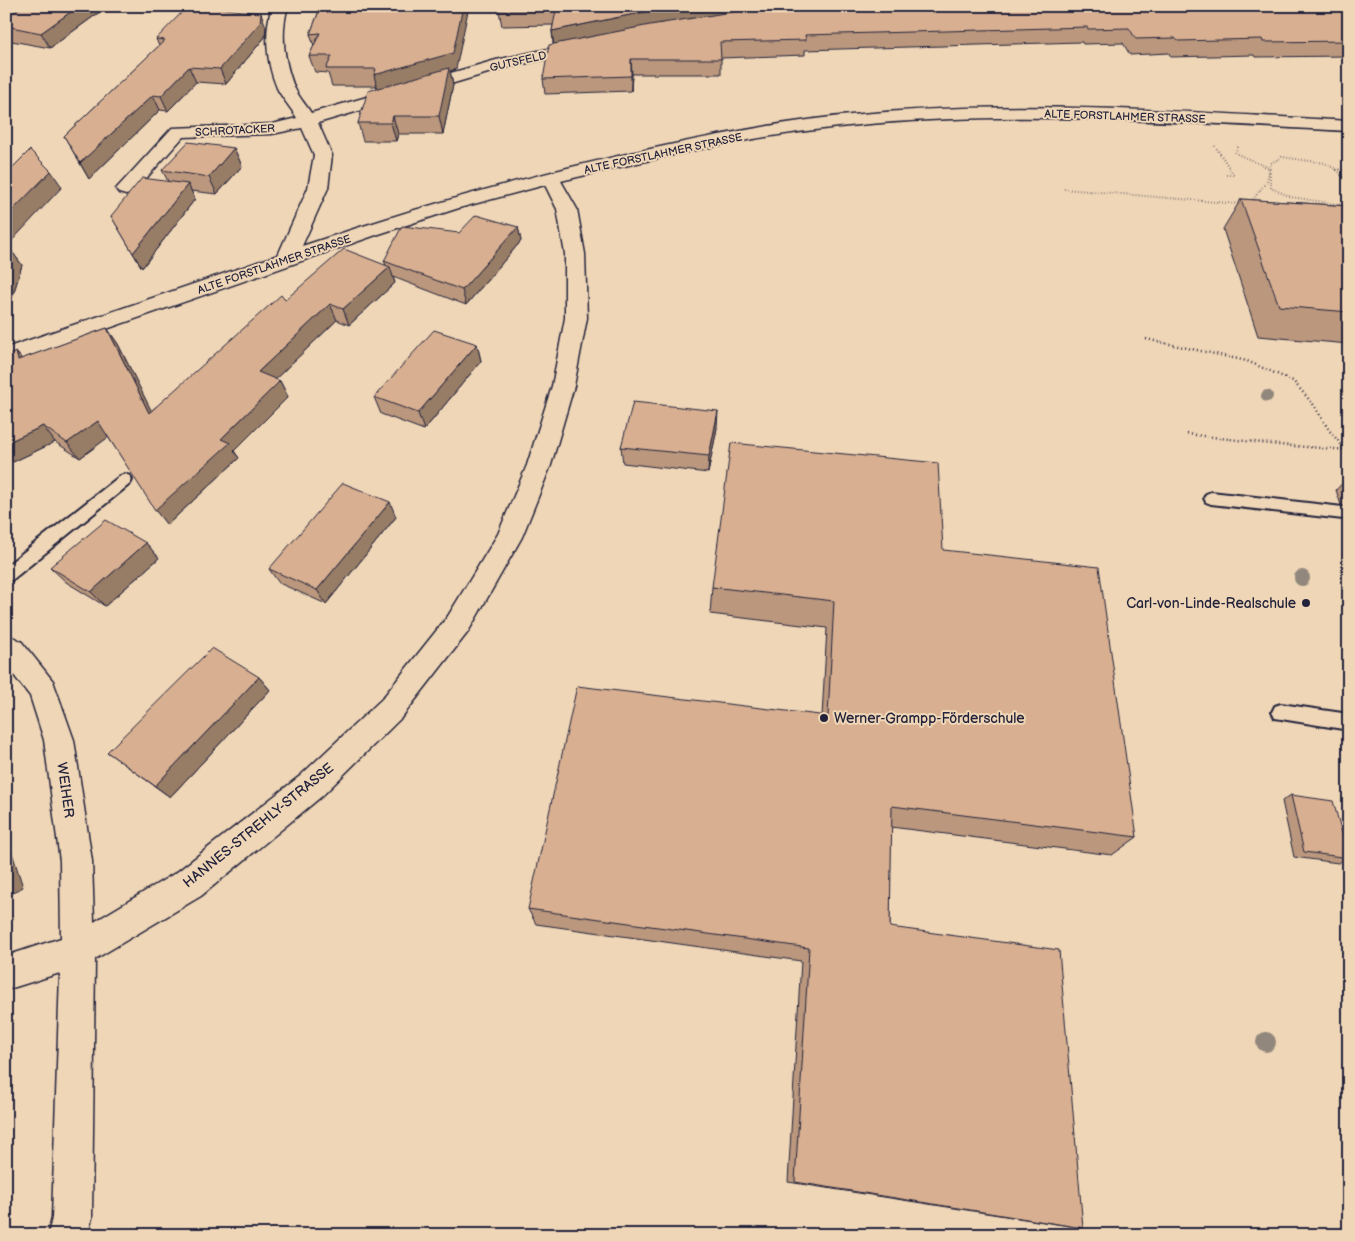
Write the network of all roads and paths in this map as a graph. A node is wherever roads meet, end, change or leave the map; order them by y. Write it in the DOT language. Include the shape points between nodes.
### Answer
graph roads {
  1 [pos="280,6"];
  2 [pos="604,42"];
  3 [pos="1198,118"];
  4 [pos="308,121"];
  5 [pos="1349,126"];
  6 [pos="1238,145"];
  7 [pos="1269,168"];
  8 [pos="1349,169"];
  9 [pos="1337,170"];
  10 [pos="1226,175"];
  11 [pos="550,177"];
  12 [pos="1349,185"];
  13 [pos="126,189"];
  14 [pos="1064,189"];
  15 [pos="1349,206"];
  16 [pos="287,258"];
  17 [pos="1146,339"];
  18 [pos="6,356"];
  19 [pos="1186,434"];
  20 [pos="1347,450"];
  21 [pos="1349,470"];
  22 [pos="126,480"];
  23 [pos="1211,498"];
  24 [pos="1344,513"];
  25 [pos="6,575"];
  26 [pos="6,646"];
  27 [pos="1281,712"];
  28 [pos="1349,722"];
  29 [pos="78,950"];
  30 [pos="6,973"];
  31 [pos="68,1235"];
  1 -- 4 [label="street" via="275,23 276,52 286,88"];
  2 -- 4 [label="street, GUTSFELD" via="502,64"];
  3 -- 5 [label="street, ALTE FORSTLAHMER STRASSE"];
  3 -- 10 [label="path" via="1234,175"];
  3 -- 11 [label="street, ALTE FORSTLAHMER STRASSE" via="1092,112 849,120 741,135"];
  4 -- 13 [label="street, SCHROTACKER" via="272,129 178,132"];
  4 -- 16 [label="street" via="323,155 318,188"];
  6 -- 7 [label="path" via="1235,153"];
  7 -- 9 [label="path" via="1282,156 1325,163"];
  7 -- 14 [label="path" via="1267,181 1249,205"];
  7 -- 15 [label="path" via="1271,188 1291,197"];
  8 -- 9 [label="path"];
  9 -- 12 [label="path"];
  11 -- 16 [label="street, ALTE FORSTLAHMER STRASSE" via="428,211"];
  11 -- 29 [label="street, HANNES-STREHLY-STRASSE" via="566,210 574,254 576,318 564,386 538,465 509,537 458,624 392,708 311,786 189,884"];
  16 -- 18 [label="street, ALTE FORSTLAHMER STRASSE"];
  17 -- 20 [label="path" via="1247,361 1293,382"];
  19 -- 20 [label="path"];
  20 -- 21 [label="path"];
  22 -- 25 [label="lane"];
  23 -- 24 [label="lane"];
  26 -- 29 [label="street, WEIHER" via="43,690 59,740 76,861"];
  27 -- 28 [label="lane"];
  29 -- 30 [label="street, HANNES-STREHLY-STRASSE"];
  29 -- 31 [label="street" via="72,1218"];
}
